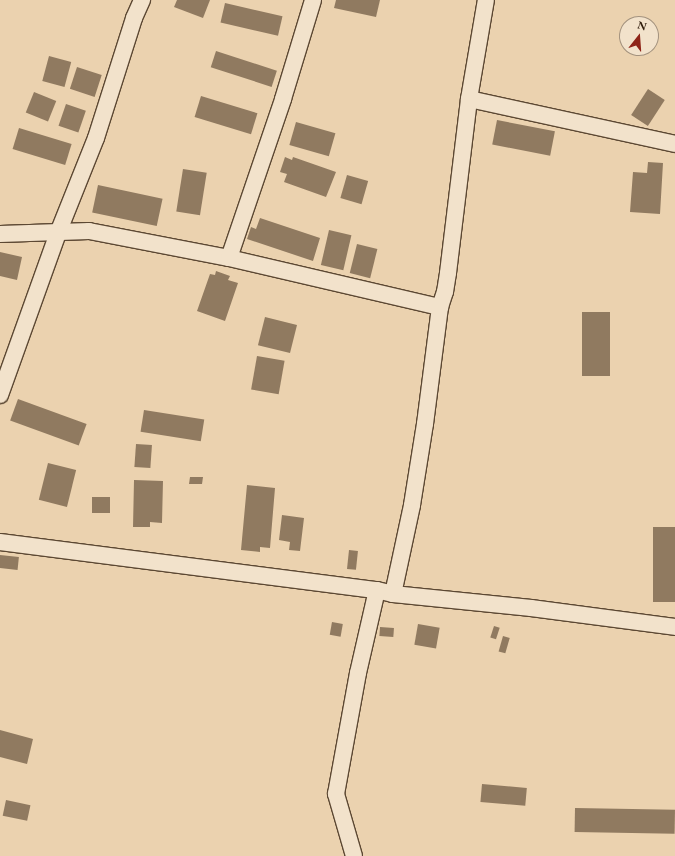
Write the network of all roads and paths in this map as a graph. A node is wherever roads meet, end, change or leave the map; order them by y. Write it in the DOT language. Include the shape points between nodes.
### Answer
graph roads {
  1 [pos="142,0"];
  2 [pos="313,0"];
  3 [pos="486,0"];
  4 [pos="469,99"];
  5 [pos="675,144"];
  6 [pos="58,233"];
  7 [pos="0,234"];
  8 [pos="229,258"];
  9 [pos="440,307"];
  10 [pos="0,395"];
  11 [pos="0,542"];
  12 [pos="377,590"];
  13 [pos="393,594"];
  14 [pos="675,626"];
  15 [pos="354,856"];
  1 -- 6 [label="street" via="96,138"];
  2 -- 8 [label="street" via="283,99"];
  3 -- 4 [label="street"];
  4 -- 5 [label="street"];
  4 -- 9 [label="street" via="448,272"];
  6 -- 7 [label="street"];
  6 -- 8 [label="street" via="89,231"];
  6 -- 10 [label="street"];
  8 -- 9 [label="street"];
  9 -- 13 [label="street" via="416,476"];
  11 -- 12 [label="street"];
  12 -- 13 [label="street"];
  12 -- 15 [label="street" via="358,674 336,794"];
  13 -- 14 [label="street"];
}
